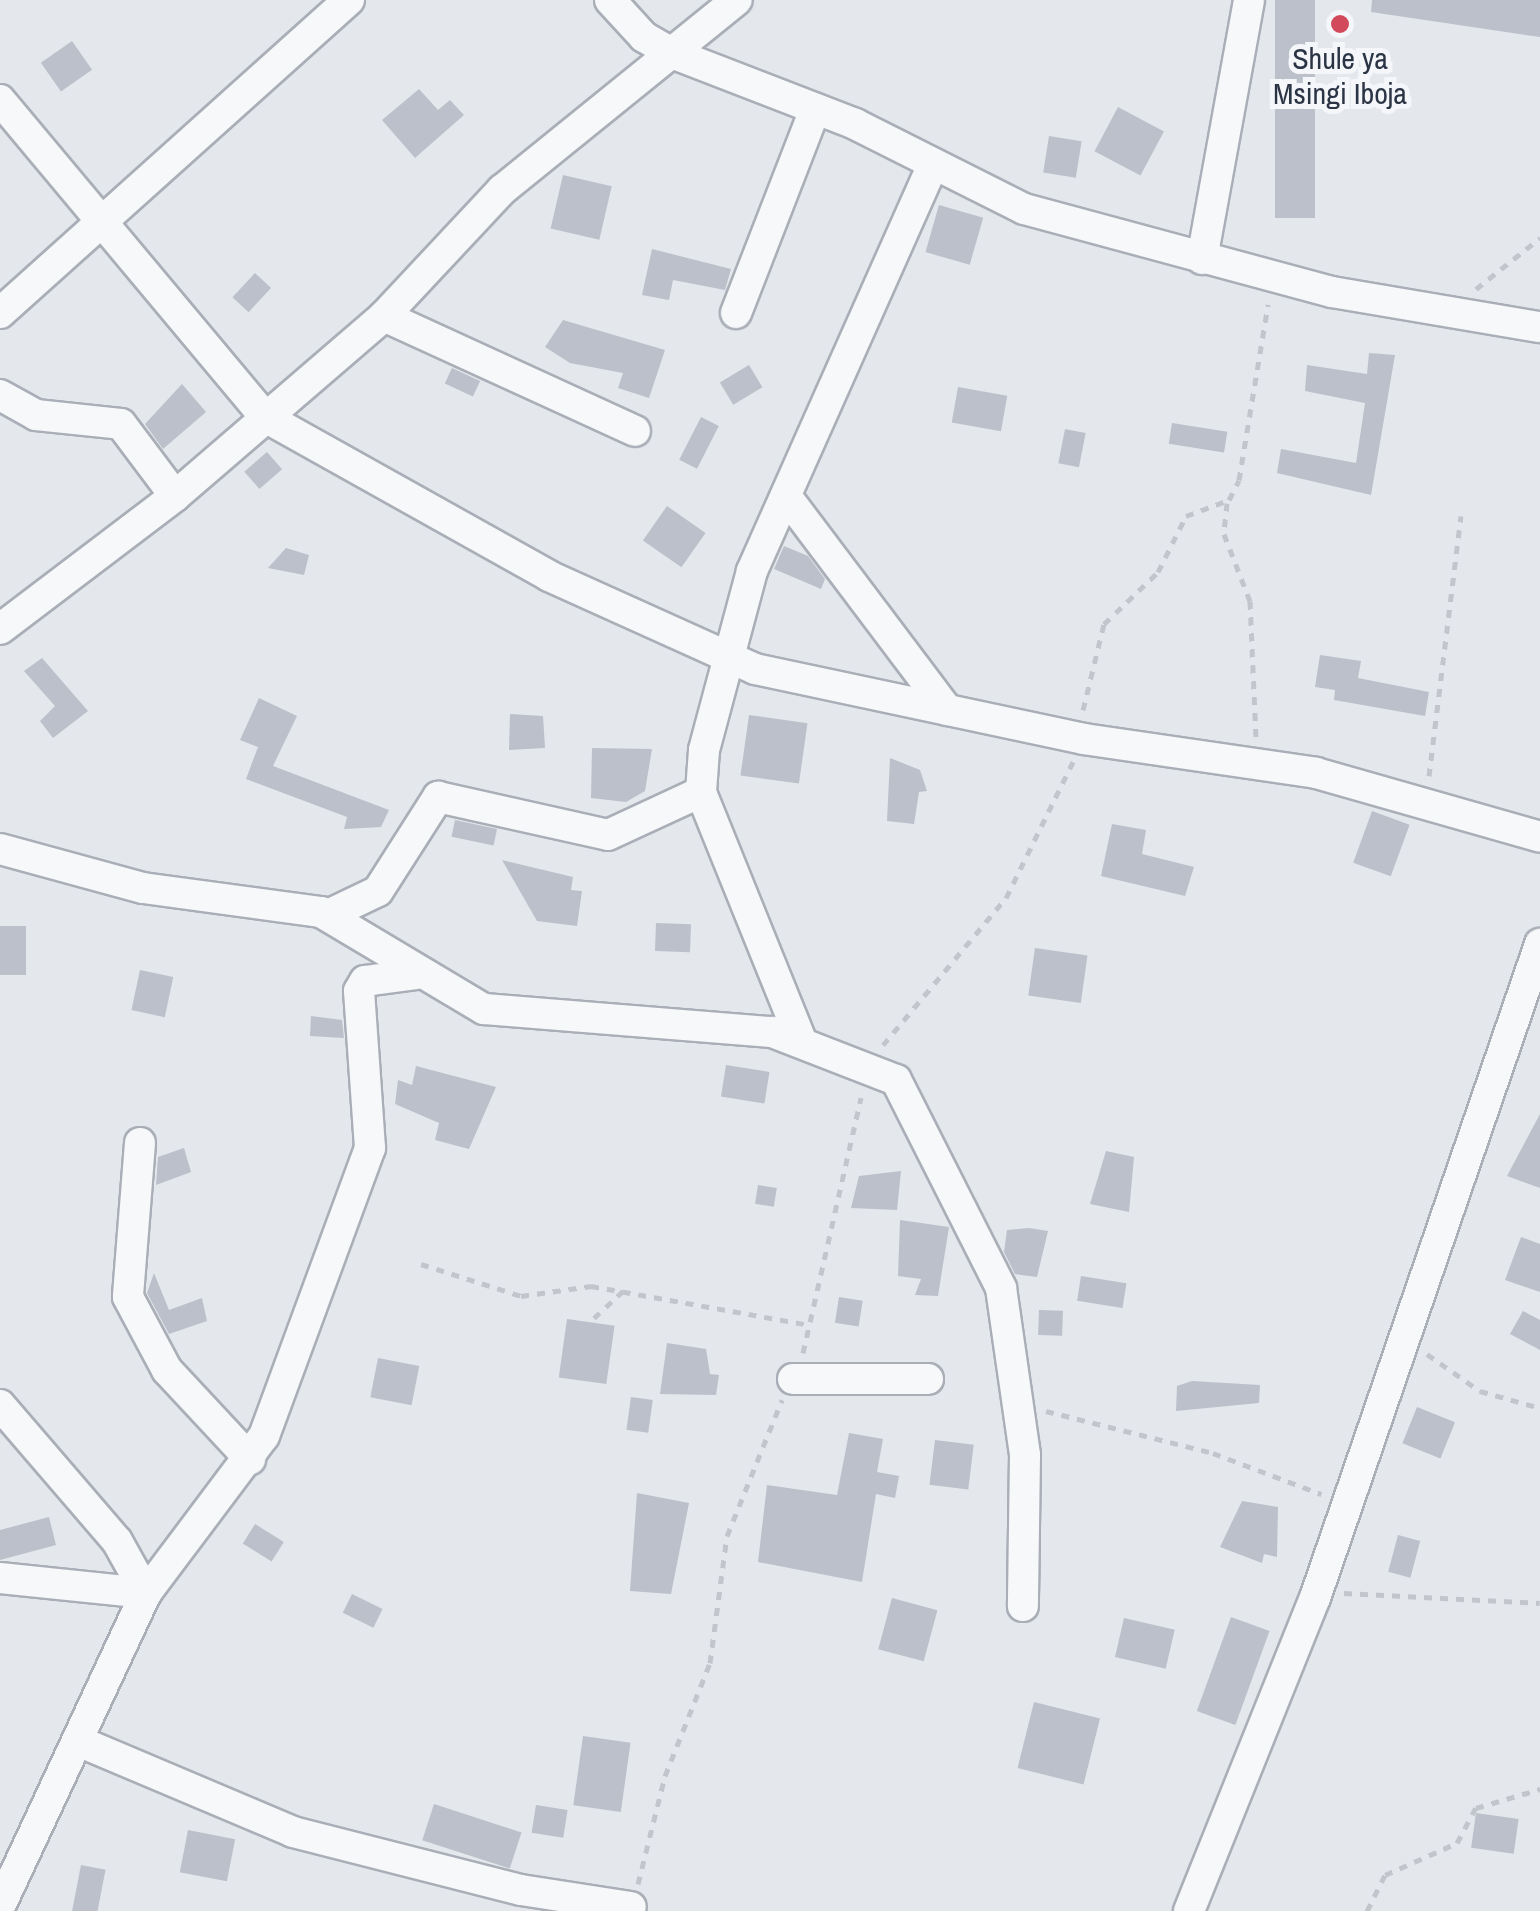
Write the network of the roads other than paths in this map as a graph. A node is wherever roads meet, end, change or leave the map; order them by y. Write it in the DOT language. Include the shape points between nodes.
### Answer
graph roads {
  1 [pos="349,0"];
  2 [pos="610,0"];
  3 [pos="737,0"];
  4 [pos="1249,0"];
  5 [pos="674,54"];
  6 [pos="0,100"];
  7 [pos="814,109"];
  8 [pos="931,169"];
  9 [pos="100,220"];
  10 [pos="1202,258"];
  11 [pos="0,313"];
  12 [pos="736,313"];
  13 [pos="384,316"];
  14 [pos="1540,327"];
  15 [pos="0,396"];
  16 [pos="265,417"];
  17 [pos="636,432"];
  18 [pos="175,496"];
  19 [pos="786,496"];
  20 [pos="0,629"];
  21 [pos="729,658"];
  22 [pos="947,710"];
  23 [pos="701,792"];
  24 [pos="1540,837"];
  25 [pos="0,850"];
  26 [pos="328,915"];
  27 [pos="1540,944"];
  28 [pos="416,974"];
  29 [pos="801,1040"];
  30 [pos="140,1143"];
  31 [pos="793,1378"];
  32 [pos="928,1379"];
  33 [pos="0,1405"];
  34 [pos="250,1459"];
  35 [pos="0,1578"];
  36 [pos="146,1593"];
  37 [pos="1023,1606"];
  38 [pos="78,1741"];
  39 [pos="0,1906"];
  40 [pos="631,1907"];
  41 [pos="1189,1911"];
  1 -- 9 [label="street"];
  2 -- 5 [label="street" via="644,38"];
  3 -- 5 [label="street"];
  4 -- 10 [label="street"];
  5 -- 7 [label="street"];
  5 -- 13 [label="street" via="502,190"];
  6 -- 9 [label="street"];
  7 -- 8 [label="street"];
  7 -- 12 [label="street"];
  8 -- 10 [label="street" via="1024,209"];
  8 -- 19 [label="street"];
  9 -- 11 [label="street"];
  9 -- 16 [label="street"];
  10 -- 14 [label="street"];
  13 -- 16 [label="street"];
  13 -- 17 [label="street"];
  15 -- 18 [label="street" via="36,415 122,424"];
  16 -- 18 [label="street"];
  16 -- 21 [label="street" via="549,576"];
  18 -- 20 [label="street"];
  19 -- 21 [label="street"];
  19 -- 22 [label="street"];
  21 -- 22 [label="street"];
  21 -- 23 [label="street"];
  22 -- 24 [label="street" via="1081,739 1268,764"];
  23 -- 26 [label="street" via="608,835 438,797 396,873"];
  23 -- 29 [label="street"];
  25 -- 26 [label="street" via="143,888"];
  26 -- 28 [label="street"];
  27 -- 41 [label="street" via="1316,1593"];
  28 -- 29 [label="street" via="484,1010 536,1019"];
  28 -- 34 [label="street" via="365,982 359,991 370,1128 364,1175"];
  29 -- 37 [label="street" via="871,1066 912,1098 1002,1288 1018,1402"];
  30 -- 34 [label="street" via="128,1296 167,1370"];
  31 -- 32 [label="street"];
  33 -- 36 [label="street" via="117,1541"];
  34 -- 36 [label="street"];
  35 -- 36 [label="street"];
  36 -- 38 [label="street"];
  38 -- 39 [label="street"];
  38 -- 40 [label="street" via="293,1832 416,1867"];
}
